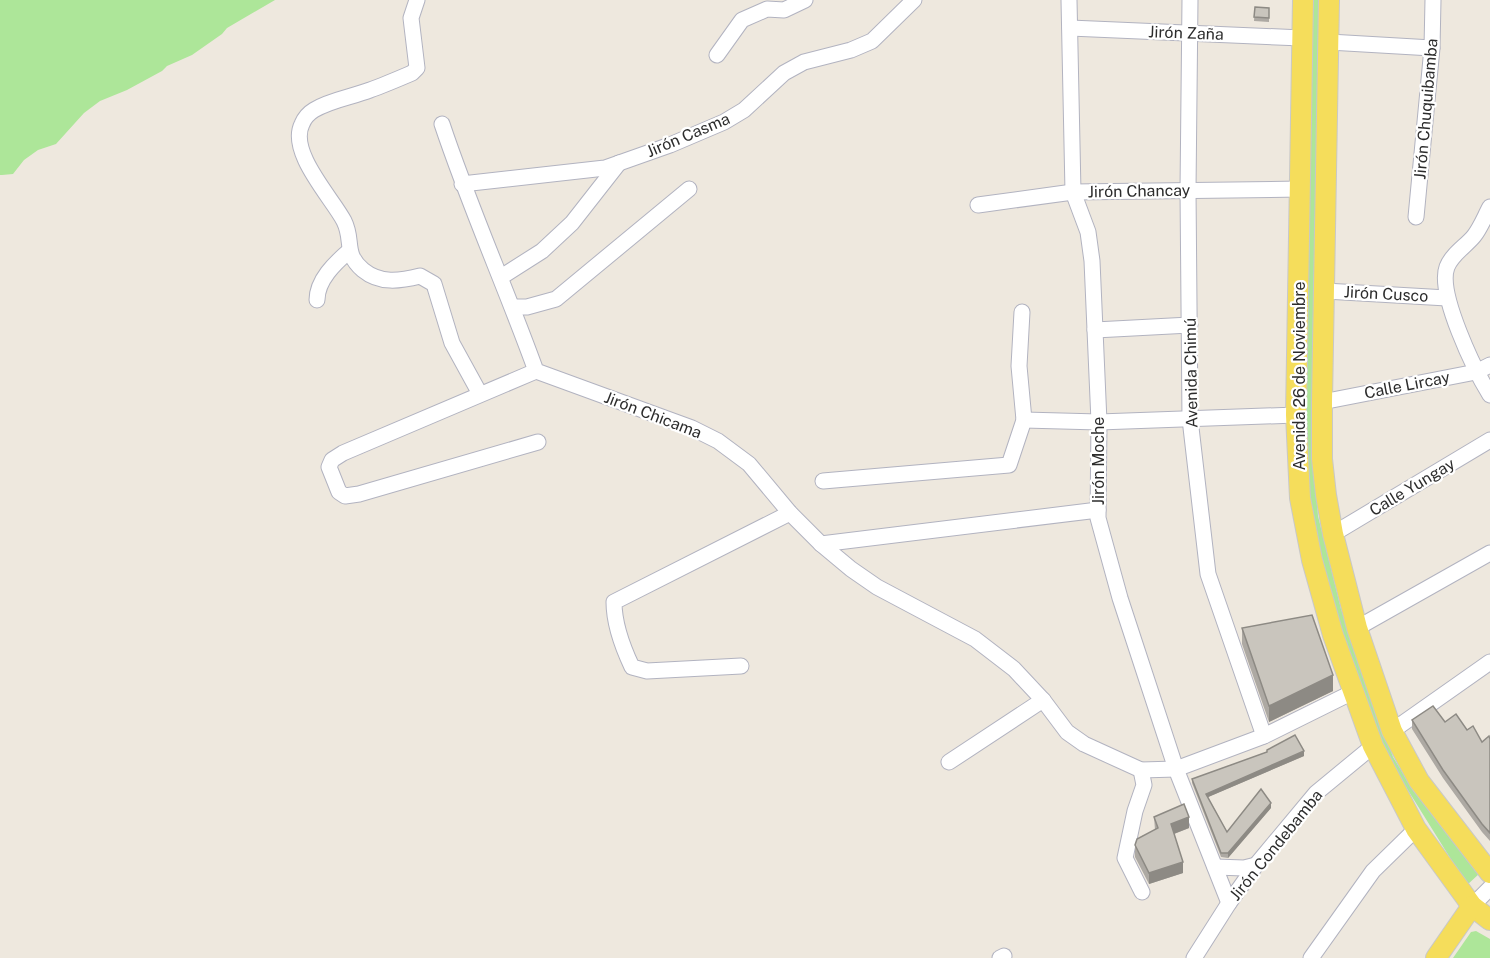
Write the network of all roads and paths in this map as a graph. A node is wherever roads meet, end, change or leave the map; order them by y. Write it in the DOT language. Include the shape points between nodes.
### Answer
graph roads {
  1 [pos="417,0"];
  2 [pos="805,0"];
  3 [pos="1069,0"];
  4 [pos="1191,0"];
  5 [pos="1303,0"];
  6 [pos="1329,0"];
  7 [pos="1433,0"];
  8 [pos="912,1"];
  9 [pos="1070,28"];
  10 [pos="1190,34"];
  11 [pos="1302,38"];
  12 [pos="1329,42"];
  13 [pos="1432,48"];
  14 [pos="717,55"];
  15 [pos="442,124"];
  16 [pos="619,163"];
  17 [pos="462,184"];
  18 [pos="689,189"];
  19 [pos="1301,189"];
  20 [pos="1188,190"];
  21 [pos="1073,192"];
  22 [pos="978,205"];
  23 [pos="1490,207"];
  24 [pos="1416,217"];
  25 [pos="349,251"];
  26 [pos="501,277"];
  27 [pos="1325,291"];
  28 [pos="1447,298"];
  29 [pos="317,300"];
  30 [pos="513,307"];
  31 [pos="1022,312"];
  32 [pos="1190,325"];
  33 [pos="1095,330"];
  34 [pos="1490,365"];
  35 [pos="536,371"];
  36 [pos="1476,372"];
  37 [pos="480,394"];
  38 [pos="1490,395"];
  39 [pos="1322,402"];
  40 [pos="1296,415"];
  41 [pos="1190,419"];
  42 [pos="1024,420"];
  43 [pos="1099,422"];
  44 [pos="1490,440"];
  45 [pos="538,442"];
  46 [pos="823,481"];
  47 [pos="1098,510"];
  48 [pos="790,513"];
  49 [pos="1333,534"];
  50 [pos="821,544"];
  51 [pos="1490,553"];
  52 [pos="1357,628"];
  53 [pos="1490,662"];
  54 [pos="741,666"];
  55 [pos="1353,692"];
  56 [pos="1043,700"];
  57 [pos="1392,731"];
  58 [pos="1264,736"];
  59 [pos="1373,746"];
  60 [pos="949,762"];
  61 [pos="1176,769"];
  62 [pos="1141,770"];
  63 [pos="1416,829"];
  64 [pos="1256,865"];
  65 [pos="1215,867"];
  66 [pos="1490,873"];
  67 [pos="1490,888"];
  68 [pos="1142,892"];
  69 [pos="1229,903"];
  70 [pos="1472,906"];
  71 [pos="1490,920"];
  72 [pos="1194,958"];
  73 [pos="1311,958"];
  74 [pos="1436,958"];
  1 -- 25 [label="street" via="411,18 417,68 370,90 320,106 301,124 299,140 310,170 344,221"];
  2 -- 14 [label="street" via="784,10 767,9 742,20"];
  3 -- 9 [label="street, Jirón Moche"];
  4 -- 10 [label="street, Avenida Chimú"];
  5 -- 11 [label="main road, Avenida 26 de Noviembre"];
  6 -- 12 [label="main road, Avenida 26 de Noviembre"];
  7 -- 13 [label="street, Jirón Chuquibamba"];
  8 -- 16 [label="street, Jirón Casma" via="872,40 851,50 804,62 784,73 744,110 724,122"];
  9 -- 10 [label="street, Jirón Zaña"];
  9 -- 21 [label="street, Jirón Moche"];
  10 -- 11 [label="street, Jirón Zaña"];
  10 -- 20 [label="street, Avenida Chimú"];
  11 -- 19 [label="main road, Avenida 26 de Noviembre"];
  12 -- 13 [label="street"];
  12 -- 27 [label="main road, Avenida 26 de Noviembre"];
  13 -- 24 [label="street, Jirón Chuquibamba"];
  15 -- 17 [label="street"];
  16 -- 17 [label="street, Jirón Casma" via="605,168"];
  16 -- 26 [label="street" via="572,223 542,251"];
  17 -- 26 [label="street"];
  18 -- 30 [label="street" via="556,299"];
  19 -- 20 [label="street, Jirón Chancay"];
  19 -- 40 [label="main road, Avenida 26 de Noviembre"];
  20 -- 21 [label="street, Jirón Chancay"];
  20 -- 32 [label="street, Avenida Chimú"];
  21 -- 22 [label="street, Jirón Chancay"];
  21 -- 33 [label="street, Jirón Moche" via="1088,232"];
  23 -- 28 [label="street" via="1475,235 1448,265"];
  25 -- 29 [label="street" via="324,278"];
  25 -- 37 [label="street" via="357,264 380,279 400,281 420,276 434,284 452,343"];
  26 -- 30 [label="street"];
  27 -- 28 [label="street, Jirón Cusco"];
  27 -- 39 [label="main road, Avenida 26 de Noviembre"];
  28 -- 36 [label="street"];
  30 -- 35 [label="street"];
  31 -- 42 [label="street" via="1019,366"];
  32 -- 33 [label="street"];
  32 -- 41 [label="street, Avenida Chimú"];
  33 -- 43 [label="street, Jirón Moche"];
  34 -- 36 [label="street, Calle Lircay"];
  35 -- 37 [label="street"];
  35 -- 48 [label="street, Jirón Chicama" via="718,441 749,464"];
  36 -- 38 [label="street"];
  36 -- 39 [label="street, Calle Lircay"];
  37 -- 45 [label="street" via="332,460 329,467 339,492 345,496 359,494"];
  39 -- 49 [label="main road, Avenida 26 de Noviembre" via="1322,459"];
  40 -- 41 [label="street"];
  40 -- 55 [label="main road, Avenida 26 de Noviembre" via="1300,498 1312,560"];
  41 -- 43 [label="street"];
  41 -- 58 [label="street, Avenida Chimú" via="1208,574"];
  42 -- 43 [label="street"];
  42 -- 46 [label="street" via="1009,465"];
  43 -- 47 [label="street, Jirón Moche"];
  44 -- 49 [label="street, Calle Yungay"];
  47 -- 50 [label="street"];
  47 -- 61 [label="street, Jirón Moche" via="1120,598"];
  48 -- 50 [label="street, Jirón Chicama"];
  48 -- 54 [label="street" via="614,602 632,668 647,671"];
  49 -- 52 [label="main road, Avenida 26 de Noviembre"];
  50 -- 56 [label="street, Jirón Chicama" via="877,587 975,639 1014,669"];
  51 -- 52 [label="street"];
  52 -- 57 [label="main road, Avenida 26 de Noviembre"];
  53 -- 57 [label="street"];
  55 -- 58 [label="street"];
  55 -- 59 [label="main road, Avenida 26 de Noviembre"];
  56 -- 60 [label="street"];
  56 -- 62 [label="street, Jirón Chicama" via="1067,732"];
  57 -- 66 [label="main road, Avenida 26 de Noviembre" via="1419,781"];
  58 -- 61 [label="street"];
  59 -- 63 [label="main road, Avenida 26 de Noviembre"];
  59 -- 64 [label="street, Jirón Condebamba" via="1316,793"];
  61 -- 62 [label="street"];
  61 -- 65 [label="street, Jirón Moche"];
  62 -- 68 [label="street" via="1144,785 1125,858"];
  63 -- 70 [label="main road, Avenida 26 de Noviembre"];
  63 -- 73 [label="street" via="1373,871"];
  64 -- 65 [label="street"];
  64 -- 69 [label="street, Jirón Condebamba"];
  65 -- 69 [label="street, Jirón Moche"];
  67 -- 70 [label="street"];
  69 -- 72 [label="street, Jirón Condebamba"];
  70 -- 71 [label="main road, Avenida 26 de Noviembre"];
  70 -- 74 [label="main road"];
}
